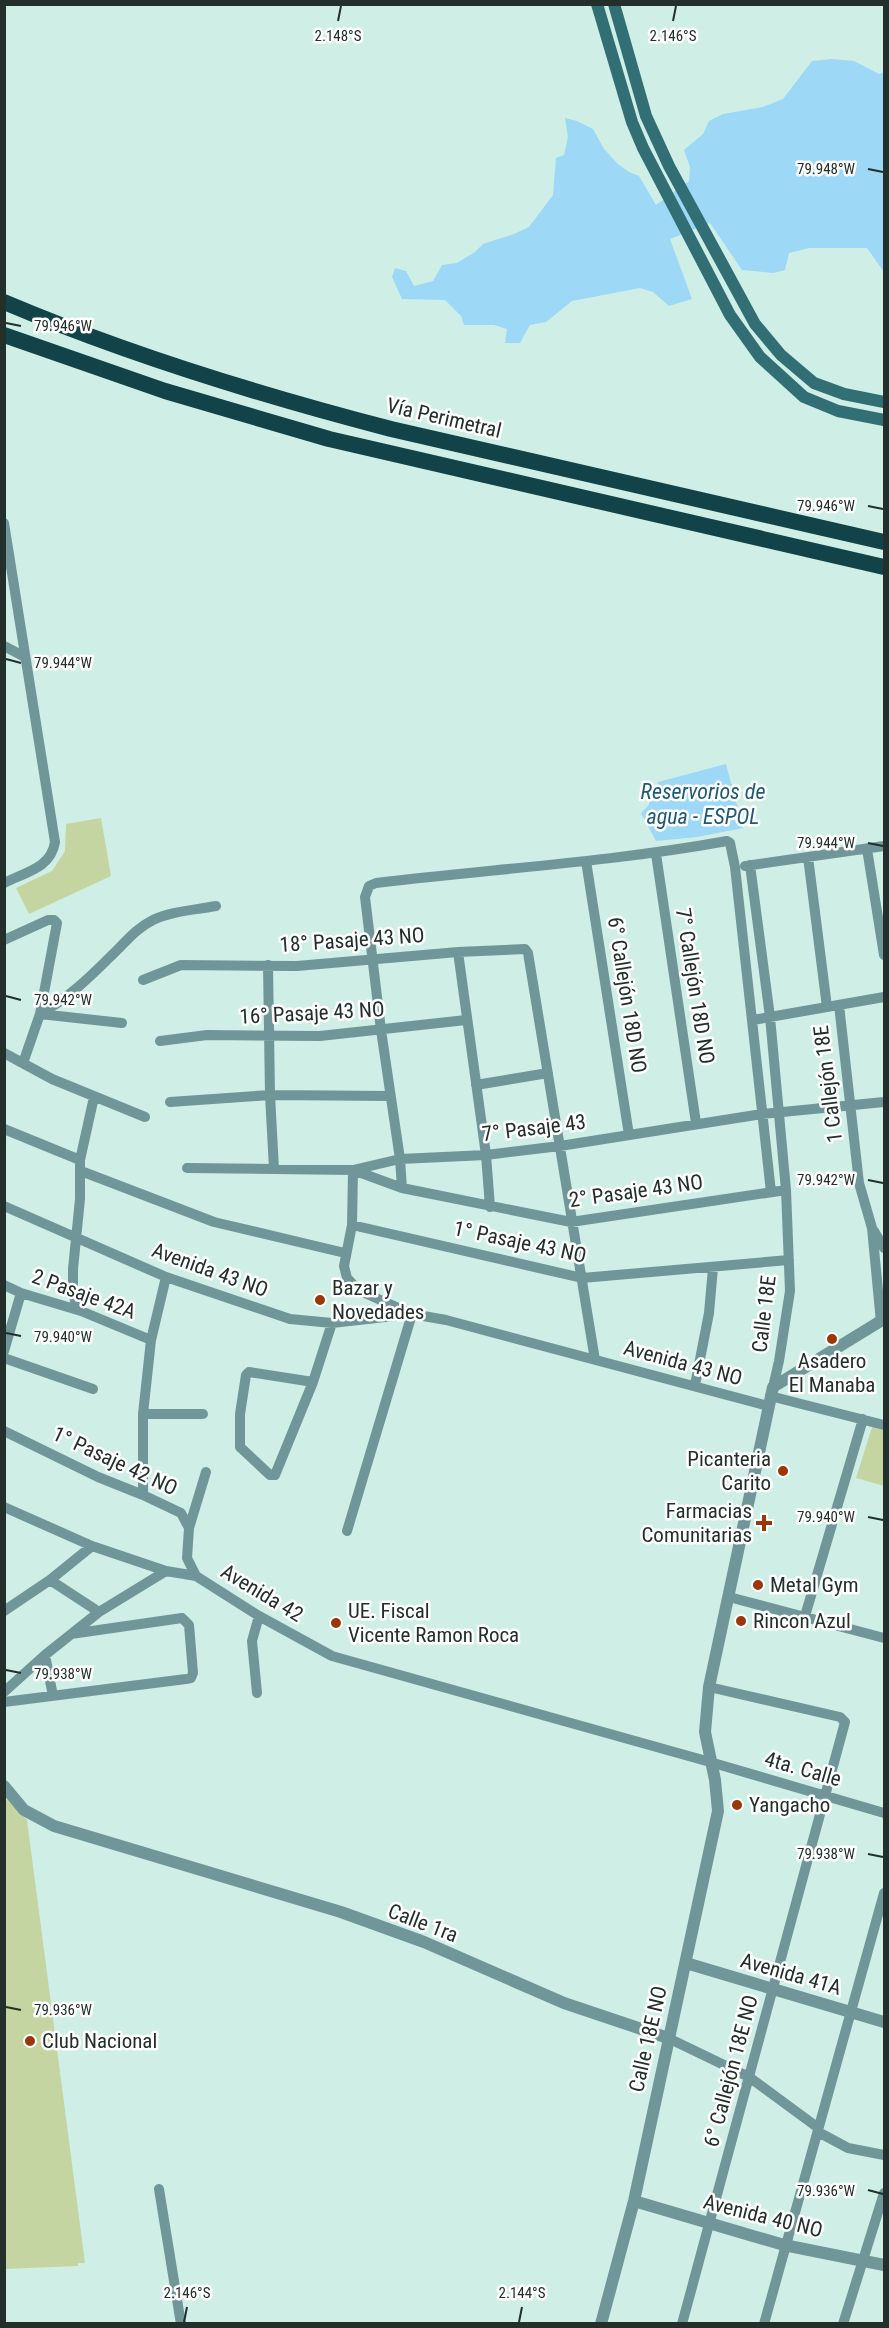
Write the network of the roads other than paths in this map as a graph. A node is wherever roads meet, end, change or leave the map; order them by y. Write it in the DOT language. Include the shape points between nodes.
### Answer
graph roads {
  1 [pos="597,4"];
  2 [pos="614,4"];
  3 [pos="4,302"];
  4 [pos="6,336"];
  5 [pos="885,402"];
  6 [pos="885,420"];
  7 [pos="4,523"];
  8 [pos="6,538"];
  9 [pos="885,542"];
  10 [pos="885,567"];
  11 [pos="4,646"];
  12 [pos="25,657"];
  13 [pos="885,846"];
  14 [pos="867,849"];
  15 [pos="656,854"];
  16 [pos="808,858"];
  17 [pos="586,861"];
  18 [pos="750,866"];
  19 [pos="735,867"];
  20 [pos="4,883"];
  21 [pos="216,906"];
  22 [pos="4,940"];
  23 [pos="458,952"];
  24 [pos="885,955"];
  25 [pos="372,959"];
  26 [pos="268,965"];
  27 [pos="143,980"];
  28 [pos="885,997"];
  29 [pos="839,1005"];
  30 [pos="826,1007"];
  31 [pos="40,1014"];
  32 [pos="770,1017"];
  33 [pos="466,1020"];
  34 [pos="753,1020"];
  35 [pos="122,1023"];
  36 [pos="381,1030"];
  37 [pos="270,1037"];
  38 [pos="160,1041"];
  39 [pos="4,1053"];
  40 [pos="23,1063"];
  41 [pos="548,1073"];
  42 [pos="476,1085"];
  43 [pos="270,1095"];
  44 [pos="390,1096"];
  45 [pos="94,1097"];
  46 [pos="170,1102"];
  47 [pos="850,1105"];
  48 [pos="883,1105"];
  49 [pos="780,1112"];
  50 [pos="762,1114"];
  51 [pos="145,1117"];
  52 [pos="696,1123"];
  53 [pos="4,1129"];
  54 [pos="629,1135"];
  55 [pos="560,1146"];
  56 [pos="486,1155"];
  57 [pos="400,1159"];
  58 [pos="80,1165"];
  59 [pos="187,1168"];
  60 [pos="274,1169"];
  61 [pos="353,1170"];
  62 [pos="402,1188"];
  63 [pos="786,1190"];
  64 [pos="771,1192"];
  65 [pos="4,1206"];
  66 [pos="490,1207"];
  67 [pos="571,1222"];
  68 [pos="352,1225"];
  69 [pos="872,1228"];
  70 [pos="76,1238"];
  71 [pos="885,1248"];
  72 [pos="345,1253"];
  73 [pos="789,1260"];
  74 [pos="713,1268"];
  75 [pos="166,1277"];
  76 [pos="582,1278"];
  77 [pos="11,1290"];
  78 [pos="81,1311"];
  79 [pos="412,1314"];
  80 [pos="883,1321"];
  81 [pos="332,1323"];
  82 [pos="151,1340"];
  83 [pos="4,1351"];
  84 [pos="4,1359"];
  85 [pos="595,1360"];
  86 [pos="313,1382"];
  87 [pos="695,1385"];
  88 [pos="93,1389"];
  89 [pos="771,1396"];
  90 [pos="143,1414"];
  91 [pos="203,1414"];
  92 [pos="863,1419"];
  93 [pos="885,1425"];
  94 [pos="4,1431"];
  95 [pos="206,1472"];
  96 [pos="143,1495"];
  97 [pos="4,1507"];
  98 [pos="16,1511"];
  99 [pos="4,1519"];
  100 [pos="189,1528"];
  101 [pos="347,1531"];
  102 [pos="93,1546"];
  103 [pos="166,1571"];
  104 [pos="196,1576"];
  105 [pos="50,1580"];
  106 [pos="729,1597"];
  107 [pos="4,1611"];
  108 [pos="99,1612"];
  109 [pos="259,1616"];
  110 [pos="804,1616"];
  111 [pos="71,1635"];
  112 [pos="884,1636"];
  113 [pos="45,1655"];
  114 [pos="709,1687"];
  115 [pos="4,1692"];
  116 [pos="257,1693"];
  117 [pos="53,1695"];
  118 [pos="4,1702"];
  119 [pos="710,1762"];
  120 [pos="4,1786"];
  121 [pos="826,1796"];
  122 [pos="885,1814"];
  123 [pos="885,1893"];
  124 [pos="686,1964"];
  125 [pos="773,1990"];
  126 [pos="851,2012"];
  127 [pos="885,2022"];
  128 [pos="668,2038"];
  129 [pos="749,2077"];
  130 [pos="819,2130"];
  131 [pos="885,2155"];
  132 [pos="159,2190"];
  133 [pos="885,2193"];
  134 [pos="634,2201"];
  135 [pos="710,2223"];
  136 [pos="784,2245"];
  137 [pos="862,2259"];
  138 [pos="885,2265"];
  139 [pos="181,2324"];
  140 [pos="601,2324"];
  141 [pos="682,2324"];
  142 [pos="764,2324"];
  143 [pos="843,2324"];
  1 -- 6 [label="main road" via="632,122 730,315 760,357 804,397 838,411"];
  2 -- 5 [label="main road" via="646,116 755,324 781,355 814,383"];
  3 -- 9 [label="highway, Vía Perimetral" via="146,355 336,415"];
  4 -- 10 [label="highway" via="187,398 329,439"];
  7 -- 8 [label="street"];
  8 -- 12 [label="street"];
  11 -- 12 [label="street"];
  12 -- 20 [label="street" via="55,842 47,862"];
  13 -- 14 [label="street"];
  14 -- 16 [label="street"];
  14 -- 24 [label="street"];
  15 -- 17 [label="street"];
  15 -- 19 [label="street" via="727,841"];
  15 -- 52 [label="street, 7° Callejón 18D NO"];
  16 -- 18 [label="street"];
  16 -- 30 [label="street, 1 Callejón 18E"];
  17 -- 25 [label="street" via="375,883 369,886 365,897"];
  17 -- 54 [label="street, 6° Callejón 18D NO"];
  18 -- 19 [label="street"];
  18 -- 32 [label="street, Calle 18E"];
  19 -- 34 [label="street"];
  21 -- 31 [label="street" via="151,921 132,933 62,1002"];
  22 -- 31 [label="street" via="48,920 57,923"];
  23 -- 25 [label="street, 18° Pasaje 43 NO"];
  23 -- 33 [label="street"];
  23 -- 41 [label="street, 18° Pasaje 43 NO" via="525,949 528,953"];
  25 -- 26 [label="street, 18° Pasaje 43 NO"];
  25 -- 36 [label="street"];
  26 -- 27 [label="street, 18° Pasaje 43 NO" via="181,964"];
  26 -- 37 [label="street"];
  28 -- 29 [label="street"];
  29 -- 30 [label="street"];
  29 -- 47 [label="street, 1 Callejón 18E"];
  30 -- 32 [label="street"];
  31 -- 35 [label="street"];
  31 -- 40 [label="street"];
  32 -- 34 [label="street"];
  32 -- 49 [label="street, Calle 18E"];
  33 -- 36 [label="street, 16° Pasaje 43 NO"];
  33 -- 42 [label="street"];
  34 -- 50 [label="street"];
  36 -- 37 [label="street, 16° Pasaje 43 NO"];
  36 -- 44 [label="street"];
  37 -- 38 [label="street, 16° Pasaje 43 NO" via="207,1035"];
  37 -- 43 [label="street"];
  39 -- 40 [label="street"];
  40 -- 45 [label="street"];
  41 -- 42 [label="street"];
  41 -- 55 [label="street"];
  42 -- 56 [label="street"];
  43 -- 44 [label="street"];
  43 -- 46 [label="street"];
  43 -- 60 [label="street"];
  44 -- 57 [label="street"];
  45 -- 51 [label="street"];
  45 -- 58 [label="street"];
  47 -- 48 [label="street, 7° Pasaje 43"];
  47 -- 49 [label="street, 7° Pasaje 43"];
  47 -- 69 [label="street, 1 Callejón 18E" via="859,1183"];
  49 -- 50 [label="street, 7° Pasaje 43"];
  49 -- 63 [label="street, Calle 18E"];
  50 -- 52 [label="street, 7° Pasaje 43"];
  50 -- 64 [label="street"];
  52 -- 54 [label="street, 7° Pasaje 43"];
  53 -- 58 [label="street"];
  54 -- 55 [label="street, 7° Pasaje 43"];
  55 -- 56 [label="street, 7° Pasaje 43"];
  55 -- 67 [label="street"];
  56 -- 57 [label="street, 7° Pasaje 43"];
  56 -- 66 [label="street"];
  57 -- 61 [label="street, 7° Pasaje 43"];
  57 -- 62 [label="street"];
  58 -- 70 [label="street"];
  58 -- 72 [label="street" via="214,1222"];
  59 -- 60 [label="street, 7° Pasaje 43"];
  60 -- 61 [label="street, 7° Pasaje 43"];
  61 -- 62 [label="street, 2° Pasaje 43 NO"];
  61 -- 68 [label="street, Avenida 43 NO"];
  62 -- 66 [label="street, 2° Pasaje 43 NO"];
  63 -- 64 [label="street, 2° Pasaje 43 NO"];
  63 -- 73 [label="street, Calle 18E"];
  64 -- 67 [label="street, 2° Pasaje 43 NO"];
  65 -- 70 [label="street, Avenida 43 NO"];
  66 -- 67 [label="street, 2° Pasaje 43 NO"];
  67 -- 76 [label="street"];
  68 -- 72 [label="street, Avenida 43 NO"];
  68 -- 76 [label="street, 1° Pasaje 43 NO"];
  69 -- 71 [label="street, 1 Callejón 18E"];
  69 -- 80 [label="street, 1 Callejón 18E"];
  70 -- 75 [label="street, Avenida 43 NO"];
  70 -- 78 [label="street" via="73,1290"];
  72 -- 79 [label="street, Avenida 43 NO" via="346,1278 358,1290"];
  73 -- 74 [label="street, 1° Pasaje 43 NO"];
  73 -- 89 [label="street, Calle 18E" via="790,1291"];
  74 -- 76 [label="street, 1° Pasaje 43 NO"];
  74 -- 87 [label="street"];
  75 -- 81 [label="street, Avenida 43 NO" via="290,1319"];
  75 -- 82 [label="street"];
  76 -- 85 [label="street"];
  77 -- 78 [label="street, 2 Pasaje 42A"];
  77 -- 83 [label="street"];
  78 -- 82 [label="street, 2 Pasaje 42A"];
  79 -- 81 [label="street, Avenida 43 NO"];
  79 -- 85 [label="street, Avenida 43 NO"];
  79 -- 101 [label="street"];
  80 -- 89 [label="street"];
  81 -- 86 [label="street"];
  82 -- 90 [label="street"];
  84 -- 88 [label="street"];
  85 -- 87 [label="street, Avenida 43 NO"];
  86 -- 86 [label="street" via="249,1372 246,1375 240,1447 270,1475 275,1475"];
  87 -- 89 [label="street, Avenida 43 NO"];
  89 -- 92 [label="street, Avenida 43 NO"];
  89 -- 106 [label="street, Calle 18E"];
  90 -- 91 [label="street"];
  90 -- 96 [label="street"];
  92 -- 93 [label="street, Avenida 43 NO"];
  92 -- 110 [label="street"];
  94 -- 96 [label="street, 1° Pasaje 42 NO"];
  95 -- 100 [label="street"];
  96 -- 100 [label="street, 1° Pasaje 42 NO" via="181,1513"];
  97 -- 98 [label="street, Avenida 42"];
  98 -- 99 [label="street"];
  98 -- 102 [label="street, Avenida 42"];
  100 -- 104 [label="street" via="187,1558"];
  102 -- 103 [label="street, Avenida 42"];
  102 -- 105 [label="street"];
  103 -- 104 [label="street, Avenida 42"];
  103 -- 108 [label="street"];
  104 -- 109 [label="street, Avenida 42"];
  105 -- 107 [label="street"];
  105 -- 108 [label="street"];
  106 -- 110 [label="street"];
  106 -- 114 [label="street, Calle 18E"];
  108 -- 111 [label="street"];
  109 -- 116 [label="street" via="252,1641"];
  109 -- 119 [label="street, Avenida 42" via="332,1656"];
  110 -- 112 [label="street"];
  111 -- 113 [label="street"];
  111 -- 117 [label="street" via="182,1618 189,1625 193,1673 186,1679"];
  113 -- 115 [label="street"];
  113 -- 117 [label="street"];
  114 -- 119 [label="street, Calle 18E" via="705,1732"];
  114 -- 121 [label="street, 6° Callejón 18E NO" via="844,1719"];
  117 -- 118 [label="street"];
  119 -- 121 [label="street, 4ta. Calle"];
  119 -- 124 [label="street, Calle 18E NO" via="718,1811"];
  120 -- 128 [label="street, Calle 1ra" via="24,1810 54,1826 341,1912 424,1942 564,2003"];
  121 -- 122 [label="street, 4ta. Calle"];
  121 -- 125 [label="street, 6° Callejón 18E NO"];
  123 -- 126 [label="street"];
  124 -- 125 [label="street, Avenida 41A"];
  124 -- 128 [label="street, Calle 18E NO"];
  125 -- 126 [label="street, Avenida 41A"];
  125 -- 129 [label="street, 6° Callejón 18E NO"];
  126 -- 127 [label="street, Avenida 41A"];
  126 -- 130 [label="street"];
  128 -- 129 [label="street, Calle 1ra"];
  128 -- 134 [label="street, Calle 18E NO"];
  129 -- 130 [label="street, Calle 1ra"];
  129 -- 135 [label="street, 6° Callejón 18E NO"];
  130 -- 131 [label="street, Calle 1ra" via="848,2148"];
  130 -- 136 [label="street"];
  132 -- 139 [label="street"];
  133 -- 137 [label="street"];
  134 -- 135 [label="street, Avenida 40 NO"];
  134 -- 140 [label="street, Calle 18E NO"];
  135 -- 136 [label="street, Avenida 40 NO"];
  135 -- 141 [label="street, 6° Callejón 18E NO"];
  136 -- 137 [label="street, Avenida 40 NO"];
  136 -- 142 [label="street"];
  137 -- 138 [label="street, Avenida 40 NO"];
  137 -- 143 [label="street"];
}
